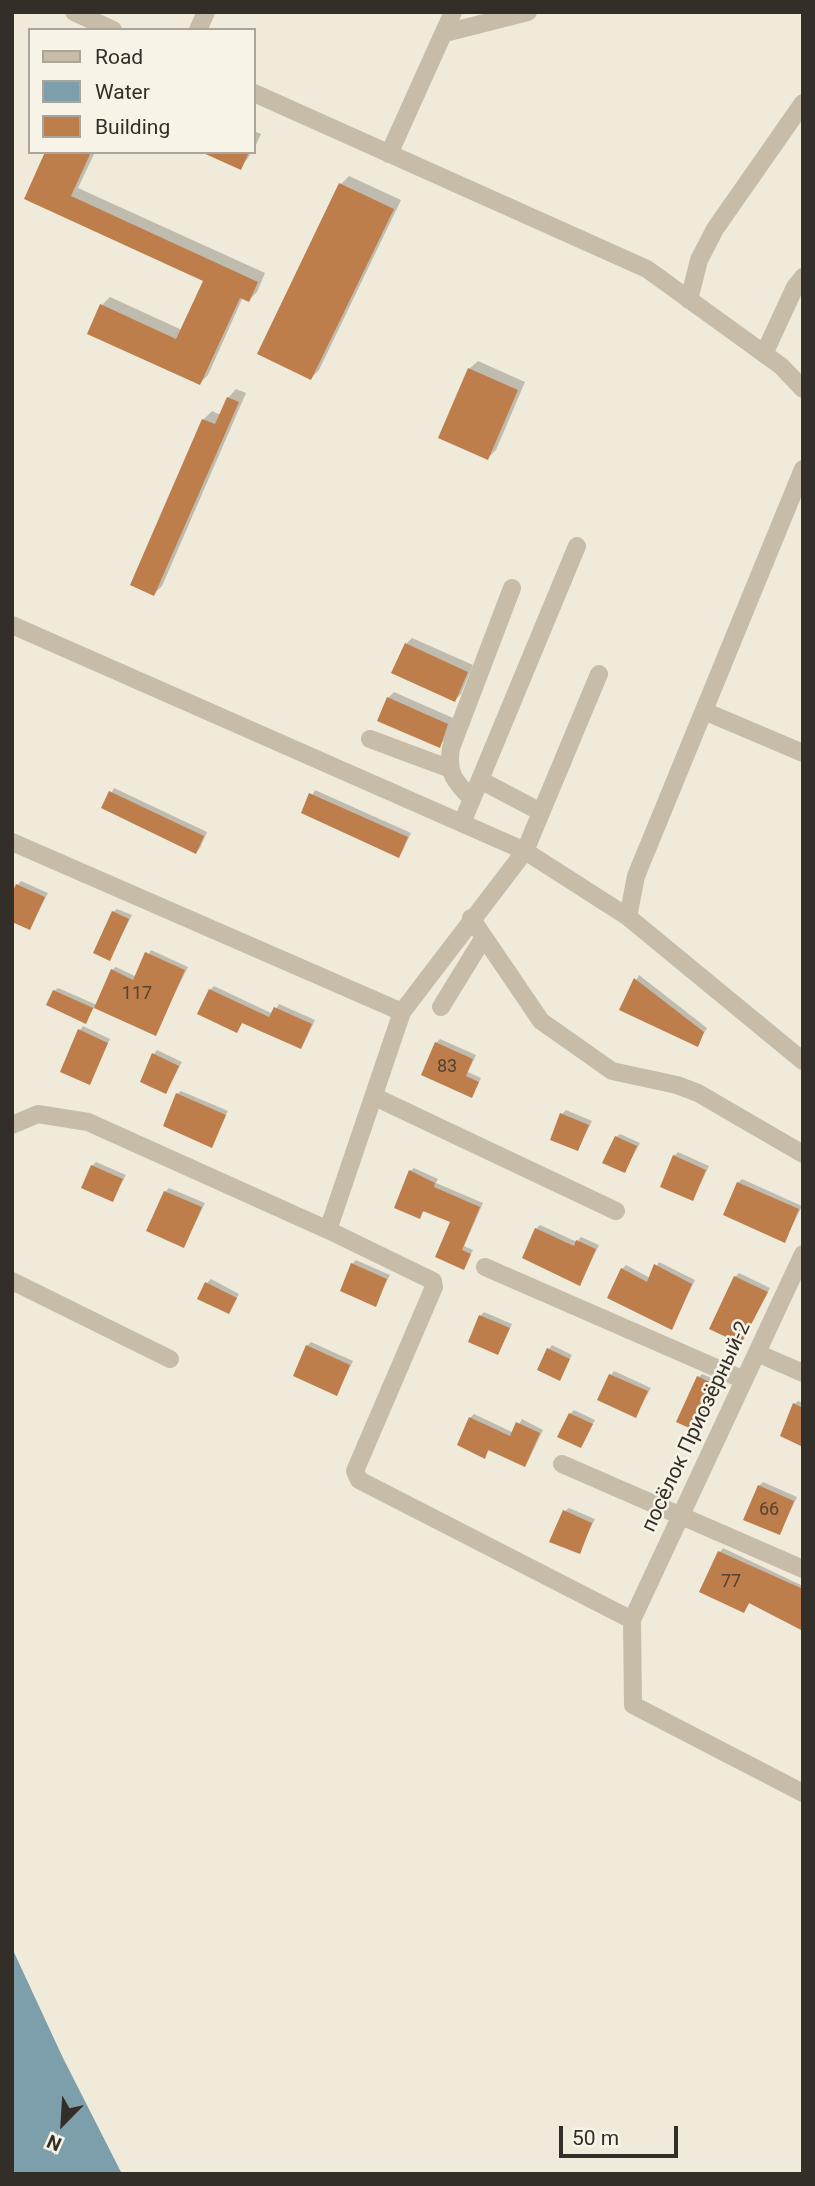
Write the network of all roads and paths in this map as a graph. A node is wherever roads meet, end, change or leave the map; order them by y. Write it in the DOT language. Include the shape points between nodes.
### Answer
graph roads {
  1 [pos="74,12"];
  2 [pos="206,12"];
  3 [pos="453,12"];
  4 [pos="528,12"];
  5 [pos="109,28"];
  6 [pos="199,28"];
  7 [pos="445,33"];
  8 [pos="256,94"];
  9 [pos="803,103"];
  10 [pos="390,154"];
  11 [pos="803,277"];
  12 [pos="689,300"];
  13 [pos="764,354"];
  14 [pos="803,389"];
  15 [pos="803,469"];
  16 [pos="577,546"];
  17 [pos="512,588"];
  18 [pos="12,625"];
  19 [pos="599,674"];
  20 [pos="704,711"];
  21 [pos="370,739"];
  22 [pos="803,753"];
  23 [pos="448,768"];
  24 [pos="480,780"];
  25 [pos="472,799"];
  26 [pos="541,812"];
  27 [pos="462,823"];
  28 [pos="12,842"];
  29 [pos="525,850"];
  30 [pos="628,917"];
  31 [pos="471,918"];
  32 [pos="484,937"];
  33 [pos="442,1007"];
  34 [pos="402,1012"];
  35 [pos="803,1061"];
  36 [pos="375,1097"];
  37 [pos="12,1125"];
  38 [pos="803,1154"];
  39 [pos="616,1211"];
  40 [pos="327,1230"];
  41 [pos="801,1262"];
  42 [pos="485,1267"];
  43 [pos="12,1281"];
  44 [pos="757,1353"];
  45 [pos="170,1359"];
  46 [pos="803,1373"];
  47 [pos="744,1380"];
  48 [pos="562,1464"];
  49 [pos="681,1516"];
  50 [pos="803,1569"];
  51 [pos="632,1620"];
  52 [pos="803,1793"];
  1 -- 5 [label="street"];
  2 -- 6 [label="street"];
  3 -- 7 [label="street"];
  4 -- 7 [label="street"];
  7 -- 10 [label="street"];
  8 -- 10 [label="street"];
  9 -- 12 [label="street" via="715,229 699,260"];
  10 -- 12 [label="street" via="647,269"];
  11 -- 13 [label="street"];
  12 -- 13 [label="street"];
  13 -- 14 [label="street"];
  15 -- 20 [label="street"];
  16 -- 24 [label="street"];
  17 -- 23 [label="street" via="451,748"];
  18 -- 27 [label="street"];
  19 -- 26 [label="street"];
  20 -- 22 [label="street"];
  20 -- 30 [label="street" via="636,876"];
  21 -- 23 [label="street"];
  23 -- 25 [label="street"];
  24 -- 25 [label="street"];
  24 -- 26 [label="street"];
  25 -- 27 [label="street"];
  26 -- 29 [label="street"];
  27 -- 29 [label="street"];
  28 -- 34 [label="street"];
  29 -- 30 [label="street"];
  29 -- 31 [label="street"];
  30 -- 35 [label="street"];
  31 -- 32 [label="street"];
  31 -- 34 [label="street"];
  32 -- 33 [label="street"];
  32 -- 38 [label="street" via="541,1021 612,1071 698,1093"];
  34 -- 36 [label="street"];
  36 -- 39 [label="street"];
  36 -- 40 [label="street"];
  37 -- 40 [label="street" via="38,1114 88,1122"];
  40 -- 51 [label="street" via="433,1281 355,1471 359,1480"];
  41 -- 44 [label="street, посёлок Приозёрный-2"];
  42 -- 47 [label="street"];
  43 -- 45 [label="street"];
  44 -- 46 [label="street"];
  44 -- 47 [label="street, посёлок Приозёрный-2"];
  47 -- 49 [label="street, посёлок Приозёрный-2"];
  48 -- 49 [label="street"];
  49 -- 50 [label="street"];
  49 -- 51 [label="street, посёлок Приозёрный-2"];
  51 -- 52 [label="street" via="633,1705"];
}
